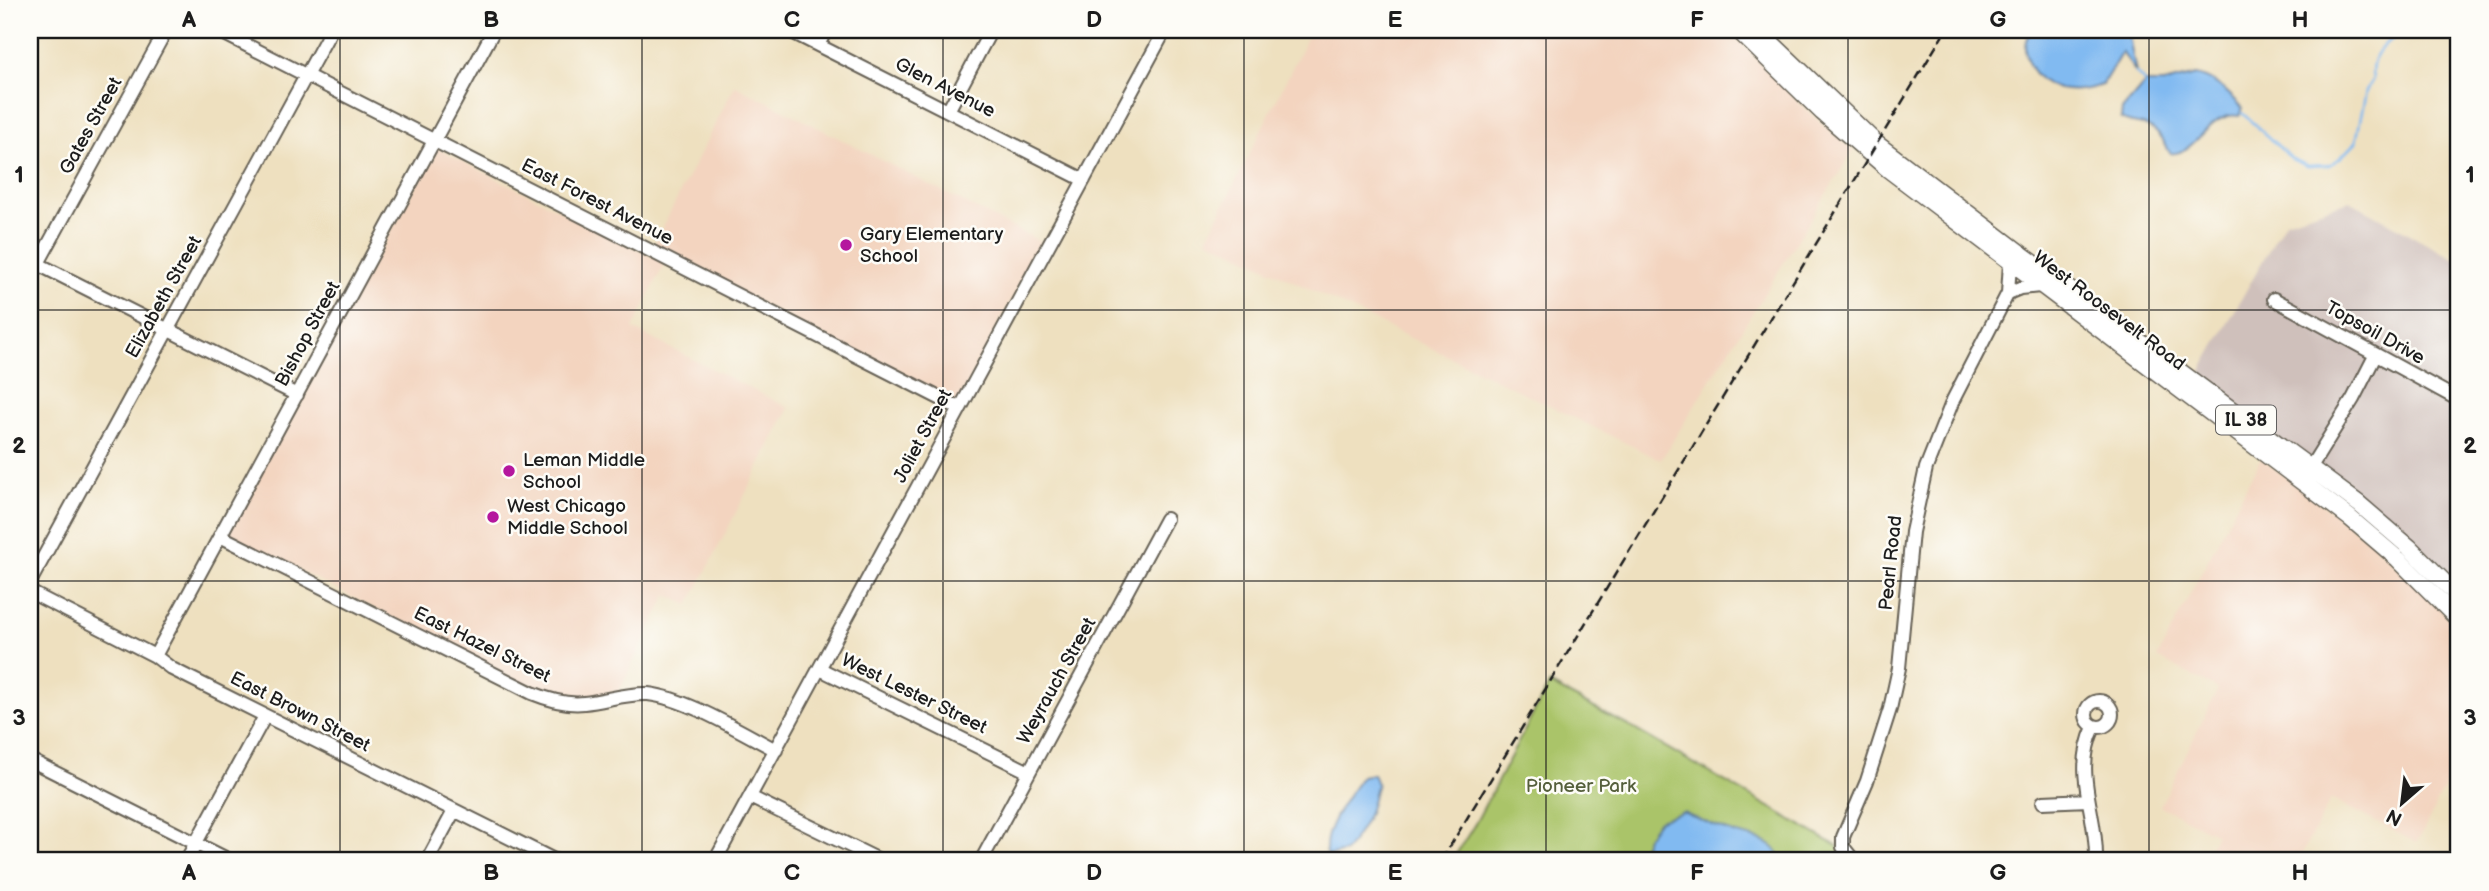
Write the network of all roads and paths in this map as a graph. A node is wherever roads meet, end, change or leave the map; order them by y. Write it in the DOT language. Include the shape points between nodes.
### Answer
graph roads {
  1 [pos="166,30"];
  2 [pos="217,30"];
  3 [pos="331,30"];
  4 [pos="494,30"];
  5 [pos="788,30"];
  6 [pos="826,30"];
  7 [pos="991,30"];
  8 [pos="1165,30"];
  9 [pos="1738,30"];
  10 [pos="1758,30"];
  11 [pos="818,45"];
  12 [pos="306,76"];
  13 [pos="948,111"];
  14 [pos="434,141"];
  15 [pos="1084,180"];
  16 [pos="34,262"];
  17 [pos="2010,263"];
  18 [pos="30,278"];
  19 [pos="2040,286"];
  20 [pos="2008,293"];
  21 [pos="2274,299"];
  22 [pos="168,330"];
  23 [pos="2375,356"];
  24 [pos="297,395"];
  25 [pos="2459,400"];
  26 [pos="959,408"];
  27 [pos="2310,468"];
  28 [pos="2301,482"];
  29 [pos="1166,519"];
  30 [pos="220,536"];
  31 [pos="30,582"];
  32 [pos="30,592"];
  33 [pos="2459,597"];
  34 [pos="2459,620"];
  35 [pos="155,656"];
  36 [pos="820,669"];
  37 [pos="265,716"];
  38 [pos="2094,727"];
  39 [pos="776,750"];
  40 [pos="30,760"];
  41 [pos="1029,772"];
  42 [pos="750,797"];
  43 [pos="2088,800"];
  44 [pos="2043,802"];
  45 [pos="454,811"];
  46 [pos="196,844"];
  47 [pos="186,861"];
  48 [pos="231,861"];
  49 [pos="427,861"];
  50 [pos="556,861"];
  51 [pos="716,861"];
  52 [pos="881,861"];
  53 [pos="981,861"];
  54 [pos="1854,861"];
  55 [pos="2096,861"];
  1 -- 16 [label="street, Gates Street"];
  2 -- 12 [label="street, East Forest Avenue"];
  3 -- 12 [label="street, Elizabeth Street"];
  4 -- 14 [label="street, Bishop Street"];
  5 -- 11 [label="street, Glen Avenue"];
  6 -- 11 [label="street"];
  7 -- 13 [label="street"];
  8 -- 15 [label="street, Joliet Street"];
  9 -- 17 [label="main road, West Roosevelt Road / IL 38" via="1859,146"];
  10 -- 27 [label="main road, West Roosevelt Road / IL 38" via="1877,144"];
  11 -- 13 [label="street, Glen Avenue"];
  12 -- 14 [label="street, East Forest Avenue"];
  12 -- 22 [label="street, Elizabeth Street"];
  13 -- 15 [label="street, Glen Avenue"];
  14 -- 24 [label="street, Bishop Street"];
  14 -- 26 [label="street, East Forest Avenue"];
  15 -- 26 [label="street, Joliet Street"];
  16 -- 18 [label="street, Gates Street"];
  16 -- 22 [label="street"];
  17 -- 19 [label="main road, West Roosevelt Road / IL 38"];
  17 -- 20 [label="street, Pearl Road"];
  19 -- 20 [label="street"];
  19 -- 28 [label="main road, West Roosevelt Road / IL 38"];
  20 -- 54 [label="street, Pearl Road" via="1953,400 1929,460 1912,532 1899,668 1890,709 1843,837 1843,847"];
  21 -- 23 [label="street, Topsoil Drive"];
  22 -- 24 [label="street"];
  22 -- 31 [label="street, Elizabeth Street"];
  23 -- 25 [label="street, Topsoil Drive"];
  23 -- 27 [label="street"];
  24 -- 30 [label="street, Bishop Street"];
  26 -- 36 [label="street, Joliet Street"];
  27 -- 28 [label="street"];
  27 -- 33 [label="main road, West Roosevelt Road / IL 38" via="2393,533"];
  28 -- 34 [label="main road, West Roosevelt Road / IL 38" via="2398,559"];
  29 -- 41 [label="street, Weyrauch Street"];
  30 -- 35 [label="street, Bishop Street"];
  30 -- 39 [label="street, East Hazel Street" via="545,698 577,703 658,695"];
  32 -- 35 [label="street, East Brown Street"];
  35 -- 37 [label="street, East Brown Street"];
  36 -- 39 [label="street, Joliet Street"];
  36 -- 41 [label="street, West Lester Street"];
  37 -- 45 [label="street, East Brown Street"];
  37 -- 46 [label="street"];
  38 -- 43 [label="street" via="2084,765"];
  39 -- 42 [label="street, Joliet Street"];
  40 -- 46 [label="street"];
  41 -- 53 [label="street, Weyrauch Street"];
  42 -- 51 [label="street, Joliet Street"];
  42 -- 52 [label="street"];
  43 -- 44 [label="street"];
  43 -- 55 [label="street"];
  45 -- 49 [label="street"];
  45 -- 50 [label="street, East Brown Street"];
  46 -- 47 [label="street"];
  46 -- 48 [label="street"];
}
